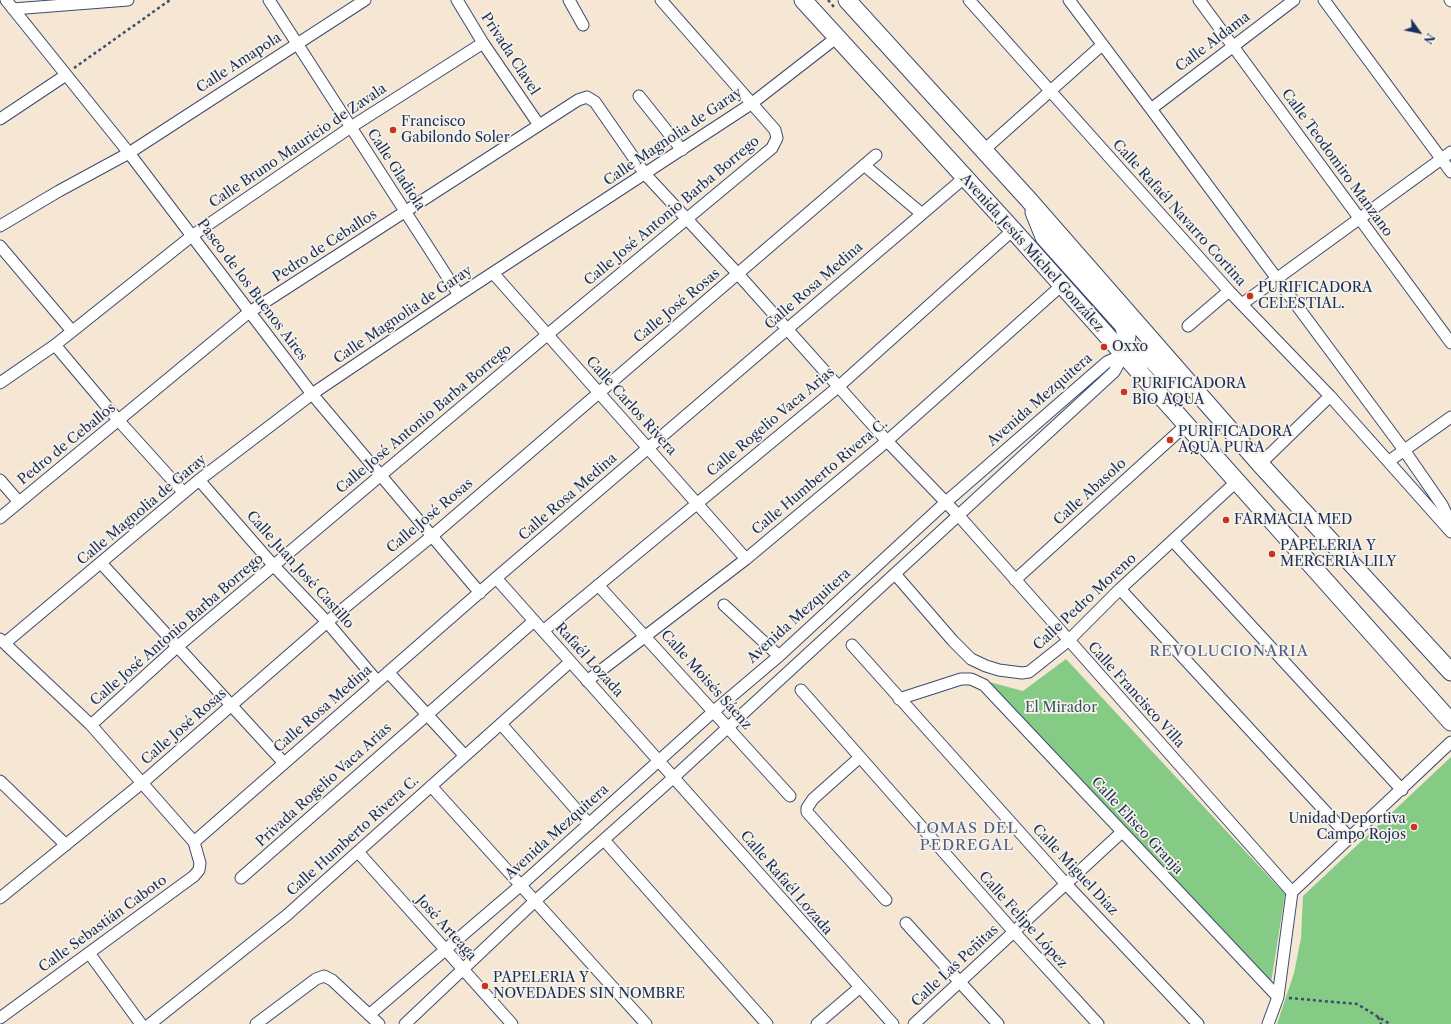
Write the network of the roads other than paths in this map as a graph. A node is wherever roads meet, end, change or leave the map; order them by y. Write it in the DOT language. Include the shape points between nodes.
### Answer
graph roads {
  1 [pos="6,0"];
  2 [pos="128,0"];
  3 [pos="269,0"];
  4 [pos="365,0"];
  5 [pos="457,0"];
  6 [pos="569,0"];
  7 [pos="661,0"];
  8 [pos="803,0"];
  9 [pos="847,0"];
  10 [pos="969,0"];
  11 [pos="1069,0"];
  12 [pos="1199,0"];
  13 [pos="1294,0"];
  14 [pos="1324,0"];
  15 [pos="13,9"];
  16 [pos="583,25"];
  17 [pos="836,38"];
  18 [pos="483,42"];
  19 [pos="297,43"];
  20 [pos="1102,45"];
  21 [pos="1233,46"];
  22 [pos="66,75"];
  23 [pos="1050,92"];
  24 [pos="639,96"];
  25 [pos="588,97"];
  26 [pos="751,104"];
  27 [pos="1151,109"];
  28 [pos="0,119"];
  29 [pos="539,125"];
  30 [pos="351,127"];
  31 [pos="682,150"];
  32 [pos="984,150"];
  33 [pos="1451,152"];
  34 [pos="129,153"];
  35 [pos="876,155"];
  36 [pos="1442,159"];
  37 [pos="864,165"];
  38 [pos="1451,172"];
  39 [pos="645,174"];
  40 [pos="964,178"];
  41 [pos="1028,199"];
  42 [pos="406,212"];
  43 [pos="922,214"];
  44 [pos="687,219"];
  45 [pos="1359,219"];
  46 [pos="0,226"];
  47 [pos="1013,230"];
  48 [pos="192,235"];
  49 [pos="0,246"];
  50 [pos="493,273"];
  51 [pos="738,274"];
  52 [pos="1276,279"];
  53 [pos="1062,285"];
  54 [pos="1229,291"];
  55 [pos="459,295"];
  56 [pos="1242,304"];
  57 [pos="248,313"];
  58 [pos="1188,326"];
  59 [pos="787,330"];
  60 [pos="72,331"];
  61 [pos="547,335"];
  62 [pos="1451,344"];
  63 [pos="55,346"];
  64 [pos="1124,354"];
  65 [pos="0,383"];
  66 [pos="838,387"];
  67 [pos="598,392"];
  68 [pos="312,394"];
  69 [pos="1330,396"];
  70 [pos="1451,417"];
  71 [pos="119,421"];
  72 [pos="1186,425"];
  73 [pos="887,441"];
  74 [pos="648,448"];
  75 [pos="1404,450"];
  76 [pos="1389,461"];
  77 [pos="1260,464"];
  78 [pos="380,476"];
  79 [pos="0,480"];
  80 [pos="199,480"];
  81 [pos="1236,482"];
  82 [pos="184,493"];
  83 [pos="19,502"];
  84 [pos="946,502"];
  85 [pos="697,504"];
  86 [pos="959,516"];
  87 [pos="0,518"];
  88 [pos="1451,523"];
  89 [pos="1451,532"];
  90 [pos="432,536"];
  91 [pos="1173,541"];
  92 [pos="746,559"];
  93 [pos="101,563"];
  94 [pos="274,566"];
  95 [pos="895,574"];
  96 [pos="496,578"];
  97 [pos="1015,580"];
  98 [pos="598,585"];
  99 [pos="1120,589"];
  100 [pos="480,593"];
  101 [pos="724,605"];
  102 [pos="534,621"];
  103 [pos="327,622"];
  104 [pos="543,631"];
  105 [pos="646,637"];
  106 [pos="2,641"];
  107 [pos="1068,641"];
  108 [pos="852,645"];
  109 [pos="177,647"];
  110 [pos="779,656"];
  111 [pos="570,662"];
  112 [pos="388,672"];
  113 [pos="1451,672"];
  114 [pos="377,681"];
  115 [pos="587,681"];
  116 [pos="801,690"];
  117 [pos="899,699"];
  118 [pos="232,706"];
  119 [pos="714,711"];
  120 [pos="427,714"];
  121 [pos="1451,722"];
  122 [pos="501,724"];
  123 [pos="91,725"];
  124 [pos="728,727"];
  125 [pos="1451,742"];
  126 [pos="465,756"];
  127 [pos="859,758"];
  128 [pos="658,761"];
  129 [pos="284,763"];
  130 [pos="674,778"];
  131 [pos="0,781"];
  132 [pos="142,783"];
  133 [pos="431,786"];
  134 [pos="1402,790"];
  135 [pos="790,796"];
  136 [pos="589,824"];
  137 [pos="1122,832"];
  138 [pos="1349,837"];
  139 [pos="604,840"];
  140 [pos="194,842"];
  141 [pos="66,845"];
  142 [pos="358,852"];
  143 [pos="241,878"];
  144 [pos="1066,884"];
  145 [pos="520,885"];
  146 [pos="1292,892"];
  147 [pos="0,898"];
  148 [pos="886,900"];
  149 [pos="535,901"];
  150 [pos="906,923"];
  151 [pos="1014,932"];
  152 [pos="445,949"];
  153 [pos="89,953"];
  154 [pos="463,970"];
  155 [pos="959,982"];
  156 [pos="859,988"];
  157 [pos="1278,997"];
  158 [pos="369,1015"];
  159 [pos="0,1018"];
  160 [pos="141,1024"];
  161 [pos="150,1024"];
  162 [pos="256,1024"];
  163 [pos="379,1024"];
  164 [pos="405,1024"];
  165 [pos="512,1024"];
  166 [pos="646,1024"];
  167 [pos="767,1024"];
  168 [pos="817,1024"];
  169 [pos="893,1024"];
  170 [pos="914,1024"];
  171 [pos="998,1024"];
  172 [pos="1098,1024"];
  173 [pos="1198,1024"];
  174 [pos="1268,1024"];
  1 -- 15 [label="street, Paseo de los Buenos Aires"];
  2 -- 15 [label="street"];
  3 -- 19 [label="street, Calle Gladiola"];
  4 -- 19 [label="street, Calle Amapola"];
  5 -- 18 [label="street, Privada Clavel"];
  6 -- 16 [label="street"];
  7 -- 26 [label="street"];
  8 -- 17 [label="main road, Avenida Jesús Michel González"];
  9 -- 32 [label="main road"];
  10 -- 23 [label="street, Calle Rafaél Navarro Cortina"];
  11 -- 20 [label="street"];
  12 -- 21 [label="street, Calle Teodomiro Manzano"];
  13 -- 21 [label="street, Calle Aldama"];
  14 -- 36 [label="street"];
  15 -- 22 [label="street, Paseo de los Buenos Aires"];
  17 -- 26 [label="street, Calle Magnolia de Garay"];
  17 -- 40 [label="main road, Avenida Jesús Michel González"];
  18 -- 29 [label="street, Privada Clavel"];
  18 -- 30 [label="street, Calle Bruno Mauricio de Zavala"];
  19 -- 30 [label="street, Calle Gladiola"];
  19 -- 34 [label="street, Calle Amapola"];
  20 -- 23 [label="street"];
  20 -- 27 [label="street"];
  21 -- 27 [label="street, Calle Aldama"];
  21 -- 45 [label="street, Calle Teodomiro Manzano"];
  22 -- 28 [label="street"];
  22 -- 34 [label="street, Paseo de los Buenos Aires"];
  23 -- 32 [label="street"];
  23 -- 54 [label="street, Calle Rafaél Navarro Cortina"];
  24 -- 31 [label="street"];
  25 -- 29 [label="street, Pedro de Ceballos" via="578,100"];
  25 -- 39 [label="street, Calle Francisco Villa" via="595,102"];
  26 -- 31 [label="street, Calle Magnolia de Garay"];
  26 -- 44 [label="street, Calle José Antonio Barba Borrego" via="775,130 777,138 772,148"];
  27 -- 52 [label="street"];
  29 -- 42 [label="street, Pedro de Ceballos"];
  30 -- 42 [label="street, Calle Gladiola"];
  30 -- 48 [label="street, Calle Bruno Mauricio de Zavala"];
  31 -- 39 [label="street, Calle Magnolia de Garay"];
  32 -- 41 [label="main road"];
  33 -- 36 [label="street"];
  34 -- 46 [label="street, Calle Amapola"];
  34 -- 48 [label="street, Paseo de los Buenos Aires"];
  35 -- 37 [label="street, Calle José Rosas"];
  36 -- 38 [label="street"];
  36 -- 45 [label="street"];
  37 -- 43 [label="street"];
  37 -- 51 [label="street, Calle José Rosas"];
  39 -- 44 [label="street, Calle Francisco Villa"];
  39 -- 50 [label="street, Calle Magnolia de Garay"];
  40 -- 43 [label="street, Calle Rosa Medina"];
  40 -- 47 [label="main road, Avenida Jesús Michel González"];
  41 -- 64 [label="main road" via="1044,237 1123,325 1127,336"];
  41 -- 77 [label="main road"];
  42 -- 55 [label="street, Calle Gladiola"];
  42 -- 57 [label="street, Pedro de Ceballos"];
  43 -- 59 [label="street, Calle Rosa Medina"];
  44 -- 51 [label="street, Calle Francisco Villa"];
  44 -- 61 [label="street, Calle José Antonio Barba Borrego"];
  45 -- 52 [label="street"];
  45 -- 62 [label="street, Calle Teodomiro Manzano"];
  47 -- 53 [label="main road, Avenida Jesús Michel González"];
  47 -- 66 [label="street, Calle Rogelio Vaca Arias"];
  48 -- 57 [label="street, Paseo de los Buenos Aires"];
  48 -- 60 [label="street, Calle Bruno Mauricio de Zavala"];
  49 -- 60 [label="street"];
  50 -- 55 [label="street, Calle Magnolia de Garay"];
  50 -- 61 [label="street, Calle Carlos Rivera"];
  51 -- 59 [label="street, Calle Francisco Villa"];
  51 -- 67 [label="street, Calle José Rosas"];
  52 -- 56 [label="street"];
  52 -- 75 [label="street"];
  53 -- 64 [label="main road, Avenida Jesús Michel González"];
  53 -- 73 [label="street, Calle Humberto Rivera C."];
  54 -- 56 [label="street, Calle Rafaél Navarro Cortina"];
  54 -- 58 [label="street"];
  55 -- 68 [label="street, Calle Magnolia de Garay"];
  56 -- 69 [label="street, Calle Rafaél Navarro Cortina"];
  57 -- 68 [label="street, Paseo de los Buenos Aires"];
  57 -- 71 [label="street, Pedro de Ceballos"];
  59 -- 66 [label="street, Calle Francisco Villa"];
  59 -- 74 [label="street, Calle Rosa Medina"];
  60 -- 63 [label="street, Calle Bruno Mauricio de Zavala"];
  61 -- 67 [label="street, Calle Carlos Rivera"];
  61 -- 78 [label="street, Calle José Antonio Barba Borrego"];
  63 -- 65 [label="street, Calle Bruno Mauricio de Zavala"];
  63 -- 71 [label="street"];
  64 -- 72 [label="main road, Avenida Jesús Michel González"];
  64 -- 77 [label="main road" via="1139,353 1153,361 1227,441"];
  64 -- 84 [label="street, Avenida Mezquitera" via="1107,362"];
  64 -- 86 [label="street, Avenida Mezquitera" via="1114,372"];
  66 -- 73 [label="street, Calle Francisco Villa"];
  66 -- 85 [label="street, Calle Rogelio Vaca Arias"];
  67 -- 74 [label="street, Calle Carlos Rivera"];
  67 -- 90 [label="street, Calle José Rosas"];
  68 -- 78 [label="street, Paseo de los Buenos Aires"];
  68 -- 80 [label="street, Calle Magnolia de Garay"];
  69 -- 76 [label="street, Calle Rafaél Navarro Cortina"];
  69 -- 77 [label="street"];
  70 -- 75 [label="street"];
  71 -- 82 [label="street"];
  71 -- 83 [label="street, Pedro de Ceballos"];
  72 -- 81 [label="main road, Avenida Jesús Michel González"];
  72 -- 97 [label="street, Calle Abasolo"];
  73 -- 84 [label="street, Calle Francisco Villa"];
  73 -- 92 [label="street, Calle Humberto Rivera C."];
  74 -- 85 [label="street, Calle Carlos Rivera"];
  74 -- 96 [label="street, Calle Rosa Medina"];
  75 -- 76 [label="street"];
  75 -- 88 [label="street" via="1442,504"];
  76 -- 89 [label="street, Calle Rafaél Navarro Cortina"];
  77 -- 113 [label="main road"];
  78 -- 90 [label="street, Paseo de los Buenos Aires"];
  78 -- 94 [label="street, Calle José Antonio Barba Borrego"];
  79 -- 83 [label="street"];
  80 -- 82 [label="street, Calle Magnolia de Garay"];
  80 -- 94 [label="street, Calle Juan José Castillo"];
  81 -- 91 [label="street, Calle Pedro Moreno"];
  81 -- 121 [label="main road, Avenida Jesús Michel González"];
  82 -- 93 [label="street, Calle Magnolia de Garay"];
  83 -- 87 [label="street, Pedro de Ceballos"];
  84 -- 86 [label="street, Calle Francisco Villa"];
  84 -- 110 [label="street, Avenida Mezquitera"];
  85 -- 92 [label="street, Calle Carlos Rivera"];
  85 -- 98 [label="street, Calle Rogelio Vaca Arias"];
  86 -- 95 [label="street, Avenida Mezquitera"];
  86 -- 97 [label="street, Calle Francisco Villa"];
  90 -- 100 [label="street, Paseo de los Buenos Aires"];
  90 -- 103 [label="street, Calle José Rosas"];
  91 -- 99 [label="street, Calle Pedro Moreno"];
  91 -- 134 [label="street"];
  92 -- 105 [label="street, Calle Humberto Rivera C."];
  93 -- 106 [label="street, Calle Magnolia de Garay"];
  93 -- 109 [label="street"];
  94 -- 103 [label="street, Calle Juan José Castillo"];
  94 -- 109 [label="street, Calle José Antonio Barba Borrego"];
  95 -- 107 [label="street, Calle Pedro Moreno" via="952,641 971,659 986,666 1013,672 1029,672"];
  95 -- 124 [label="street, Avenida Mezquitera"];
  96 -- 100 [label="street, Calle Rosa Medina"];
  96 -- 102 [label="street, Rafaél Lozada"];
  97 -- 107 [label="street, Calle Francisco Villa"];
  98 -- 104 [label="street, Calle Rogelio Vaca Arias"];
  98 -- 105 [label="street, Calle Moisés Sáenz"];
  99 -- 107 [label="street, Calle Pedro Moreno"];
  99 -- 138 [label="street"];
  100 -- 112 [label="street, Calle Rosa Medina"];
  101 -- 110 [label="street"];
  102 -- 104 [label="street, Rafaél Lozada"];
  102 -- 120 [label="street"];
  103 -- 114 [label="street, Calle Juan José Castillo"];
  103 -- 118 [label="street, Calle José Rosas"];
  104 -- 111 [label="street, Rafaél Lozada"];
  105 -- 115 [label="street, Calle Humberto Rivera C."];
  105 -- 119 [label="street, Calle Moisés Sáenz"];
  106 -- 123 [label="street"];
  107 -- 146 [label="street, Calle Francisco Villa"];
  108 -- 117 [label="street, Calle Miguel Díaz"];
  109 -- 118 [label="street"];
  109 -- 123 [label="street, Calle José Antonio Barba Borrego"];
  110 -- 119 [label="street, Avenida Mezquitera"];
  111 -- 115 [label="street, Rafaél Lozada"];
  111 -- 122 [label="street, Calle Humberto Rivera C."];
  112 -- 114 [label="street, Calle Rosa Medina"];
  112 -- 120 [label="street"];
  114 -- 129 [label="street, Calle Rosa Medina"];
  115 -- 128 [label="street, Rafaél Lozada"];
  116 -- 127 [label="street, Calle Felipe López"];
  117 -- 137 [label="street, Calle Eliseo Granja" via="961,679 971,679 984,685"];
  117 -- 144 [label="street, Calle Miguel Díaz"];
  118 -- 129 [label="street"];
  118 -- 132 [label="street, Calle José Rosas"];
  119 -- 124 [label="street, Calle Moisés Sáenz"];
  119 -- 128 [label="street, Avenida Mezquitera"];
  120 -- 126 [label="street"];
  120 -- 143 [label="street, Privada Rogelio Vaca Arias"];
  122 -- 126 [label="street, Calle Humberto Rivera C."];
  122 -- 136 [label="street"];
  123 -- 132 [label="street"];
  124 -- 130 [label="street, Avenida Mezquitera"];
  124 -- 135 [label="street, Calle Moisés Sáenz"];
  125 -- 134 [label="street"];
  126 -- 133 [label="street, Calle Humberto Rivera C."];
  127 -- 148 [label="street" via="813,799 807,808 809,816"];
  127 -- 151 [label="street, Calle Felipe López"];
  128 -- 130 [label="street, Calle Rafaél Lozada"];
  128 -- 136 [label="street, Avenida Mezquitera"];
  129 -- 140 [label="street, Calle Rosa Medina"];
  130 -- 139 [label="street, Avenida Mezquitera"];
  130 -- 156 [label="street, Calle Rafaél Lozada"];
  131 -- 141 [label="street"];
  132 -- 140 [label="street"];
  132 -- 141 [label="street, Calle José Rosas"];
  133 -- 142 [label="street, Calle Humberto Rivera C."];
  133 -- 145 [label="street"];
  134 -- 138 [label="street"];
  136 -- 145 [label="street, Avenida Mezquitera"];
  137 -- 144 [label="street, Calle Las Peñitas"];
  137 -- 157 [label="street, Calle Eliseo Granja"];
  138 -- 146 [label="street"];
  139 -- 149 [label="street, Avenida Mezquitera"];
  139 -- 167 [label="street"];
  140 -- 153 [label="street, Calle Sebastián Caboto" via="200,863 196,873"];
  141 -- 147 [label="street, Calle José Rosas"];
  142 -- 152 [label="street, José Arteaga"];
  142 -- 161 [label="street, Calle Humberto Rivera C." via="287,915"];
  144 -- 151 [label="street, Calle Las Peñitas"];
  144 -- 173 [label="street, Calle Miguel Díaz"];
  145 -- 149 [label="street"];
  145 -- 152 [label="street, Avenida Mezquitera"];
  146 -- 157 [label="street"];
  149 -- 154 [label="street, Avenida Mezquitera"];
  149 -- 166 [label="street"];
  150 -- 155 [label="street"];
  151 -- 155 [label="street, Calle Las Peñitas"];
  151 -- 172 [label="street, Calle Felipe López"];
  152 -- 154 [label="street, José Arteaga"];
  152 -- 158 [label="street, Avenida Mezquitera"];
  153 -- 159 [label="street, Calle Sebastián Caboto"];
  153 -- 160 [label="street"];
  154 -- 164 [label="street, Avenida Mezquitera"];
  154 -- 165 [label="street, José Arteaga"];
  155 -- 170 [label="street, Calle Las Peñitas"];
  155 -- 171 [label="street"];
  156 -- 168 [label="street"];
  156 -- 169 [label="street, Calle Rafaél Lozada"];
  157 -- 174 [label="street"];
  158 -- 162 [label="street" via="332,980 324,976 316,979"];
  158 -- 163 [label="street"];
}
